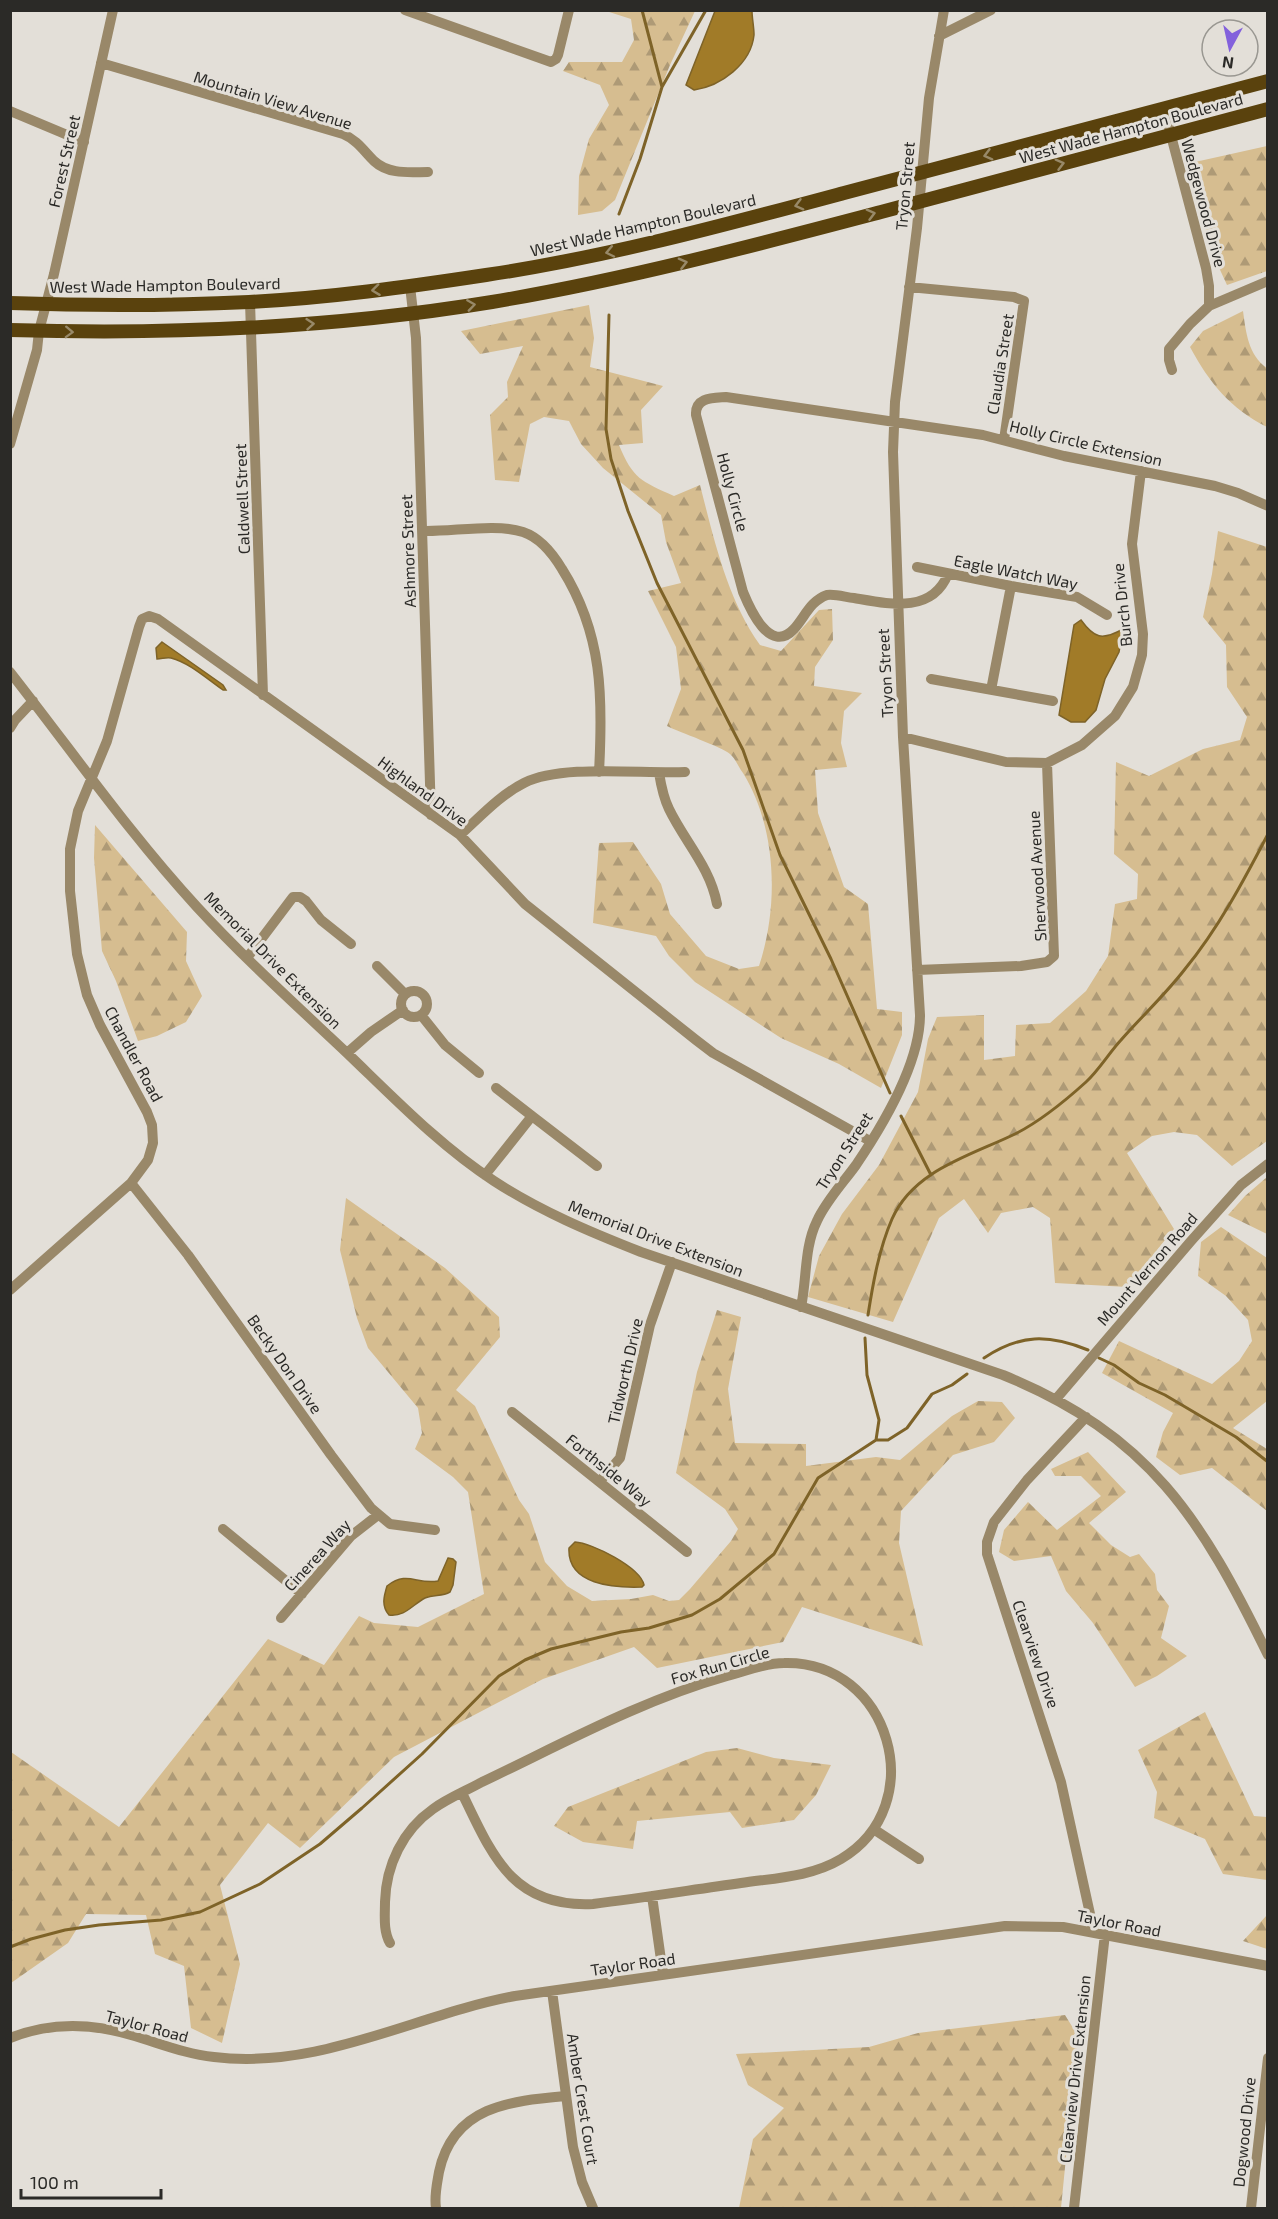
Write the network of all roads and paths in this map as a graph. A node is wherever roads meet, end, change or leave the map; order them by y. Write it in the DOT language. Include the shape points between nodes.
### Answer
graph roads {
  1 [pos="113,10"];
  2 [pos="405,10"];
  3 [pos="569,10"];
  4 [pos="944,10"];
  5 [pos="991,10"];
  6 [pos="939,36"];
  7 [pos="101,63"];
  8 [pos="1268,81"];
  9 [pos="1164,109"];
  10 [pos="1268,109"];
  11 [pos="10,111"];
  12 [pos="1171,135"];
  13 [pos="84,142"];
  14 [pos="428,171"];
  15 [pos="921,173"];
  16 [pos="919,202"];
  17 [pos="494,274"];
  18 [pos="1268,280"];
  19 [pos="410,286"];
  20 [pos="909,287"];
  21 [pos="498,301"];
  22 [pos="250,302"];
  23 [pos="10,303"];
  24 [pos="1209,306"];
  25 [pos="413,313"];
  26 [pos="43,318"];
  27 [pos="252,329"];
  28 [pos="10,330"];
  29 [pos="1172,370"];
  30 [pos="894,422"];
  31 [pos="1004,440"];
  32 [pos="10,444"];
  33 [pos="1141,471"];
  34 [pos="1268,506"];
  35 [pos="423,531"];
  36 [pos="917,567"];
  37 [pos="948,574"];
  38 [pos="1011,586"];
  39 [pos="897,604"];
  40 [pos="1107,615"];
  41 [pos="10,672"];
  42 [pos="931,679"];
  43 [pos="991,690"];
  44 [pos="264,695"];
  45 [pos="33,701"];
  46 [pos="1053,701"];
  47 [pos="10,728"];
  48 [pos="903,737"];
  49 [pos="1047,763"];
  50 [pos="599,772"];
  51 [pos="685,772"];
  52 [pos="659,773"];
  53 [pos="92,778"];
  54 [pos="431,815"];
  55 [pos="460,835"];
  56 [pos="717,904"];
  57 [pos="351,944"];
  58 [pos="247,958"];
  59 [pos="377,966"];
  60 [pos="917,970"];
  61 [pos="405,994"];
  62 [pos="403,1010"];
  63 [pos="421,1015"];
  64 [pos="347,1053"];
  65 [pos="479,1073"];
  66 [pos="496,1088"];
  67 [pos="532,1116"];
  68 [pos="870,1141"];
  69 [pos="1268,1164"];
  70 [pos="597,1166"];
  71 [pos="485,1175"];
  72 [pos="131,1184"];
  73 [pos="672,1262"];
  74 [pos="10,1290"];
  75 [pos="801,1307"];
  76 [pos="1056,1399"];
  77 [pos="512,1412"];
  78 [pos="1086,1417"];
  79 [pos="600,1480"];
  80 [pos="378,1515"];
  81 [pos="223,1529"];
  82 [pos="435,1530"];
  83 [pos="687,1552"];
  84 [pos="302,1594"];
  85 [pos="281,1618"];
  86 [pos="1268,1655"];
  87 [pos="462,1793"];
  88 [pos="875,1830"];
  89 [pos="920,1859"];
  90 [pos="652,1896"];
  91 [pos="1099,1933"];
  92 [pos="390,1943"];
  93 [pos="1268,1966"];
  94 [pos="663,1974"];
  95 [pos="552,1991"];
  96 [pos="10,2038"];
  97 [pos="1268,2058"];
  98 [pos="566,2096"];
  99 [pos="436,2208"];
  100 [pos="594,2208"];
  101 [pos="1074,2208"];
  102 [pos="1251,2208"];
  1 -- 7 [label="street, Forest Street"];
  2 -- 3 [label="street" via="550,62 558,55"];
  4 -- 6 [label="street, Tryon Street"];
  5 -- 6 [label="street"];
  6 -- 15 [label="street, Tryon Street"];
  7 -- 13 [label="street, Forest Street"];
  7 -- 14 [label="street, Mountain View Avenue" via="343,134 386,169"];
  8 -- 9 [label="main road, West Wade Hampton Boulevard"];
  9 -- 12 [label="street, Wedgewood Drive"];
  9 -- 15 [label="main road, West Wade Hampton Boulevard, one-way"];
  10 -- 12 [label="main road, West Wade Hampton Boulevard"];
  11 -- 13 [label="street"];
  16 -- 12 [label="main road, West Wade Hampton Boulevard, one-way"];
  12 -- 24 [label="street, Wedgewood Drive" via="1206,268"];
  13 -- 26 [label="street, Forest Street"];
  15 -- 16 [label="street, Tryon Street"];
  15 -- 17 [label="main road, West Wade Hampton Boulevard, one-way" via="654,243"];
  16 -- 20 [label="street, Tryon Street"];
  21 -- 16 [label="main road, West Wade Hampton Boulevard, one-way" via="660,269"];
  17 -- 19 [label="main road, West Wade Hampton Boulevard"];
  17 -- 21 [label="main road"];
  18 -- 24 [label="street"];
  19 -- 22 [label="main road, West Wade Hampton Boulevard, one-way"];
  19 -- 25 [label="street, Ashmore Street"];
  20 -- 30 [label="street, Tryon Street"];
  20 -- 31 [label="street, Claudia Street" via="1024,301"];
  25 -- 21 [label="main road, West Wade Hampton Boulevard, one-way"];
  22 -- 26 [label="main road, West Wade Hampton Boulevard" via="149,305"];
  22 -- 27 [label="street, Caldwell Street"];
  23 -- 26 [label="main road, West Wade Hampton Boulevard"];
  24 -- 29 [label="street" via="1169,349"];
  27 -- 25 [label="main road, West Wade Hampton Boulevard, one-way"];
  25 -- 35 [label="street, Ashmore Street"];
  26 -- 27 [label="main road, West Wade Hampton Boulevard, one-way" via="149,332"];
  26 -- 28 [label="main road, West Wade Hampton Boulevard"];
  26 -- 32 [label="street, Forest Street" via="38,350"];
  27 -- 44 [label="street, Caldwell Street"];
  30 -- 31 [label="street, Holly Circle Extension"];
  30 -- 39 [label="street, Tryon Street"];
  30 -- 39 [label="street, Holly Circle" via="726,397 708,399 696,408 743,592 762,628 774,635 789,634 812,604 827,595"];
  31 -- 33 [label="street, Holly Circle Extension"];
  33 -- 34 [label="street, Holly Circle Extension" via="1215,486"];
  33 -- 49 [label="street, Burch Drive" via="1132,544 1143,634 1138,672 1123,704 1105,727 1083,746"];
  35 -- 50 [label="street" via="517,530 538,540 558,562 578,598 596,651 600,688"];
  35 -- 54 [label="street, Ashmore Street"];
  36 -- 37 [label="street, Eagle Watch Way"];
  37 -- 38 [label="street, Eagle Watch Way"];
  37 -- 39 [label="street" via="935,596"];
  38 -- 40 [label="street, Eagle Watch Way" via="1077,597"];
  38 -- 43 [label="street"];
  39 -- 48 [label="street, Tryon Street"];
  41 -- 45 [label="street, Memorial Drive Extension"];
  42 -- 43 [label="street"];
  43 -- 46 [label="street"];
  44 -- 53 [label="street, Highland Drive" via="158,619 142,619 108,741"];
  44 -- 54 [label="street, Highland Drive"];
  45 -- 47 [label="street"];
  45 -- 53 [label="street, Memorial Drive Extension"];
  48 -- 49 [label="street, Burch Drive" via="1006,762"];
  48 -- 60 [label="street, Tryon Street"];
  49 -- 60 [label="street, Sherwood Avenue" via="1054,956 1047,962 1021,966"];
  50 -- 52 [label="street"];
  50 -- 55 [label="street" via="575,772 524,783"];
  51 -- 52 [label="street"];
  52 -- 56 [label="street" via="668,808 706,869"];
  53 -- 58 [label="street, Memorial Drive Extension" via="164,870"];
  53 -- 72 [label="street, Chandler Road" via="72,833 69,862 76,954 100,1025 152,1125 151,1153"];
  54 -- 55 [label="street, Highland Drive"];
  55 -- 68 [label="street, Highland Drive" via="525,904 713,1053"];
  57 -- 58 [label="street" via="321,920 306,901 293,897"];
  58 -- 64 [label="street, Memorial Drive Extension"];
  59 -- 61 [label="street"];
  60 -- 68 [label="street, Tryon Street" via="920,1025 916,1051"];
  61 -- 62 [label="street"];
  61 -- 63 [label="street" via="413,990 424,994 427,1005"];
  62 -- 63 [label="street" via="410,1016"];
  62 -- 64 [label="street"];
  63 -- 65 [label="street" via="445,1045"];
  64 -- 71 [label="street, Memorial Drive Extension" via="441,1141"];
  66 -- 67 [label="street"];
  67 -- 70 [label="street"];
  67 -- 71 [label="street"];
  68 -- 75 [label="street, Tryon Street" via="815,1224"];
  69 -- 76 [label="street, Mount Vernon Road" via="1241,1185"];
  71 -- 73 [label="street, Memorial Drive Extension" via="568,1222"];
  72 -- 74 [label="street, Chandler Road"];
  72 -- 80 [label="street, Becky Don Drive" via="188,1255"];
  73 -- 75 [label="street, Memorial Drive Extension"];
  73 -- 79 [label="street, Tidworth Drive" via="650,1325 620,1458"];
  75 -- 76 [label="street, Memorial Drive Extension" via="1003,1376"];
  76 -- 78 [label="street, Memorial Drive Extension"];
  77 -- 79 [label="street, Forthside Way"];
  78 -- 86 [label="street, Memorial Drive Extension" via="1137,1455 1179,1501 1227,1574"];
  78 -- 91 [label="street, Clearview Drive" via="994,1522 987,1554 1061,1782"];
  79 -- 83 [label="street, Forthside Way"];
  80 -- 82 [label="street, Becky Don Drive" via="390,1524"];
  80 -- 84 [label="street, Cinerea Way" via="351,1536"];
  81 -- 84 [label="street"];
  84 -- 85 [label="street, Cinerea Way"];
  87 -- 88 [label="street, Fox Run Circle" via="674,1693 762,1666 795,1663 847,1682 867,1702 882,1726 890,1751 892,1778"];
  87 -- 90 [label="street, Fox Run Circle" via="498,1863 533,1892 578,1905"];
  87 -- 92 [label="street" via="430,1811 409,1832 396,1853 385,1893 386,1937"];
  88 -- 89 [label="street"];
  88 -- 90 [label="street, Fox Run Circle" via="848,1854 813,1871"];
  90 -- 94 [label="street"];
  91 -- 93 [label="street, Taylor Road"];
  91 -- 94 [label="street, Taylor Road" via="1043,1926 999,1926"];
  91 -- 101 [label="street, Clearview Drive Extension"];
  94 -- 95 [label="street, Taylor Road"];
  95 -- 96 [label="street, Taylor Road" via="490,2001 343,2047 277,2058 244,2060 198,2055 92,2027 45,2028"];
  95 -- 98 [label="street, Amber Crest Court"];
  97 -- 102 [label="street, Dogwood Drive"];
  98 -- 99 [label="street" via="505,2103 485,2110 466,2124 444,2156 436,2187"];
  98 -- 100 [label="street, Amber Crest Court" via="575,2158"];
}
